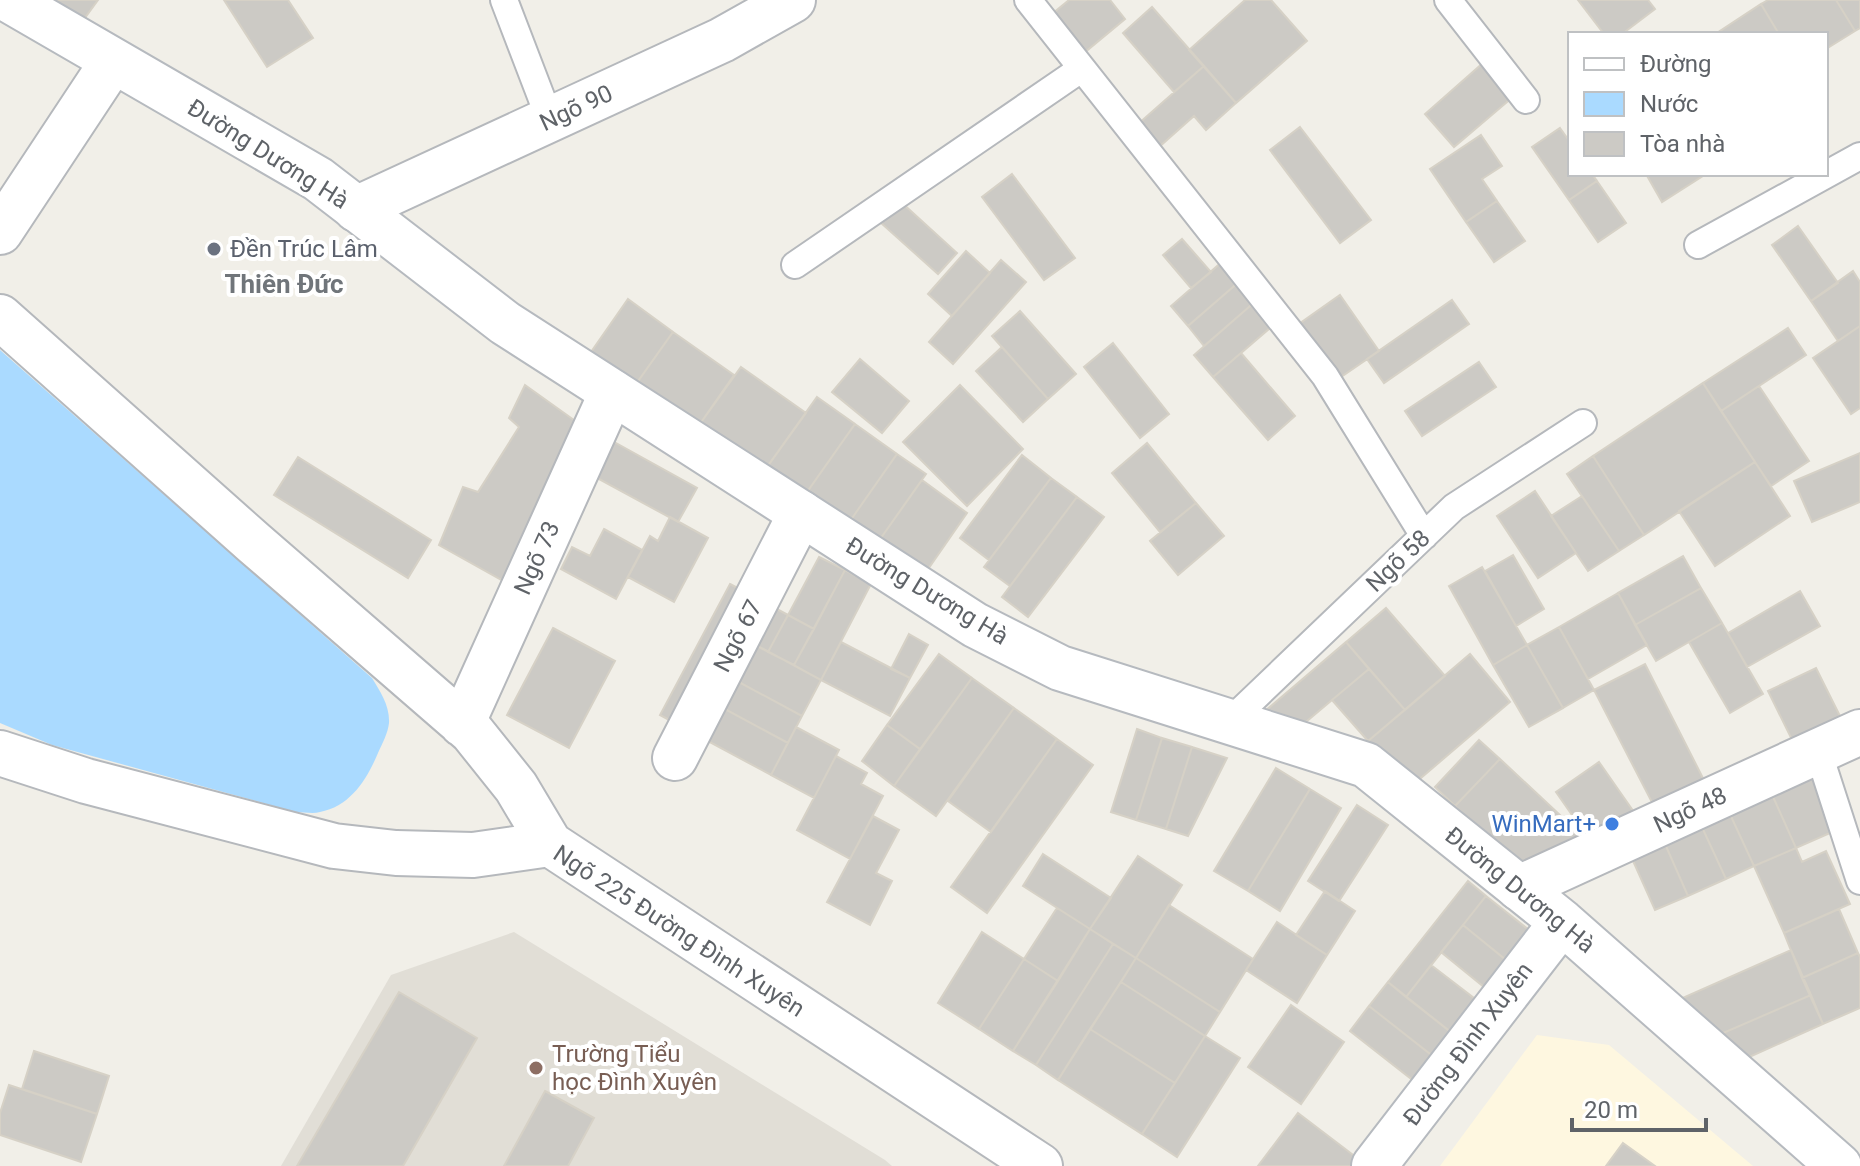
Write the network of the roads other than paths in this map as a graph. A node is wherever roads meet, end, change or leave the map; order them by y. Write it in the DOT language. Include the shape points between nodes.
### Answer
graph roads {
  1 [pos="504,0"];
  2 [pos="793,0"];
  3 [pos="1028,0"];
  4 [pos="1448,0"];
  5 [pos="16,2"];
  6 [pos="113,61"];
  7 [pos="1081,69"];
  8 [pos="1526,100"];
  9 [pos="550,120"];
  10 [pos="1860,156"];
  11 [pos="1828,174"];
  12 [pos="1824,176"];
  13 [pos="356,209"];
  14 [pos="0,232"];
  15 [pos="1698,245"];
  16 [pos="795,265"];
  17 [pos="0,317"];
  18 [pos="612,392"];
  19 [pos="1583,423"];
  20 [pos="801,513"];
  21 [pos="1424,536"];
  22 [pos="1229,722"];
  23 [pos="462,724"];
  24 [pos="1860,732"];
  25 [pos="1818,751"];
  26 [pos="0,753"];
  27 [pos="675,758"];
  28 [pos="550,844"];
  29 [pos="1860,881"];
  30 [pos="1519,888"];
  31 [pos="1562,922"];
  32 [pos="1040,1166"];
  33 [pos="1374,1166"];
  34 [pos="1839,1166"];
  1 -- 9 [label="lane"];
  2 -- 9 [label="street, Ngõ 90" via="722,40"];
  3 -- 7 [label="lane"];
  4 -- 8 [label="lane"];
  5 -- 6 [label="street, Đường Dương Hà"];
  6 -- 13 [label="street, Đường Dương Hà" via="318,179"];
  6 -- 14 [label="street"];
  7 -- 16 [label="lane"];
  7 -- 21 [label="lane" via="1325,376"];
  9 -- 13 [label="street, Ngõ 90"];
  10 -- 11 [label="lane"];
  12 -- 15 [label="lane"];
  13 -- 18 [label="street, Đường Dương Hà" via="505,323"];
  17 -- 23 [label="street"];
  18 -- 20 [label="street, Đường Dương Hà"];
  18 -- 23 [label="street, Ngõ 73"];
  19 -- 21 [label="lane, Ngõ 58" via="1454,507"];
  20 -- 22 [label="street, Đường Dương Hà" via="975,625 1060,668"];
  20 -- 27 [label="street, Ngõ 67"];
  21 -- 22 [label="lane, Ngõ 58"];
  22 -- 30 [label="street, Đường Dương Hà" via="1366,765"];
  23 -- 28 [label="street" via="516,787"];
  24 -- 25 [label="street, Ngõ 48"];
  25 -- 29 [label="lane"];
  25 -- 30 [label="street, Ngõ 48"];
  26 -- 28 [label="street, Ngõ 225 Đường Đình Xuyên" via="334,846 473,855"];
  28 -- 32 [label="street, Ngõ 225 Đường Đình Xuyên"];
  30 -- 31 [label="street, Đường Dương Hà"];
  31 -- 33 [label="street, Đường Đình Xuyên"];
  31 -- 34 [label="street, Đường Dương Hà"];
}
